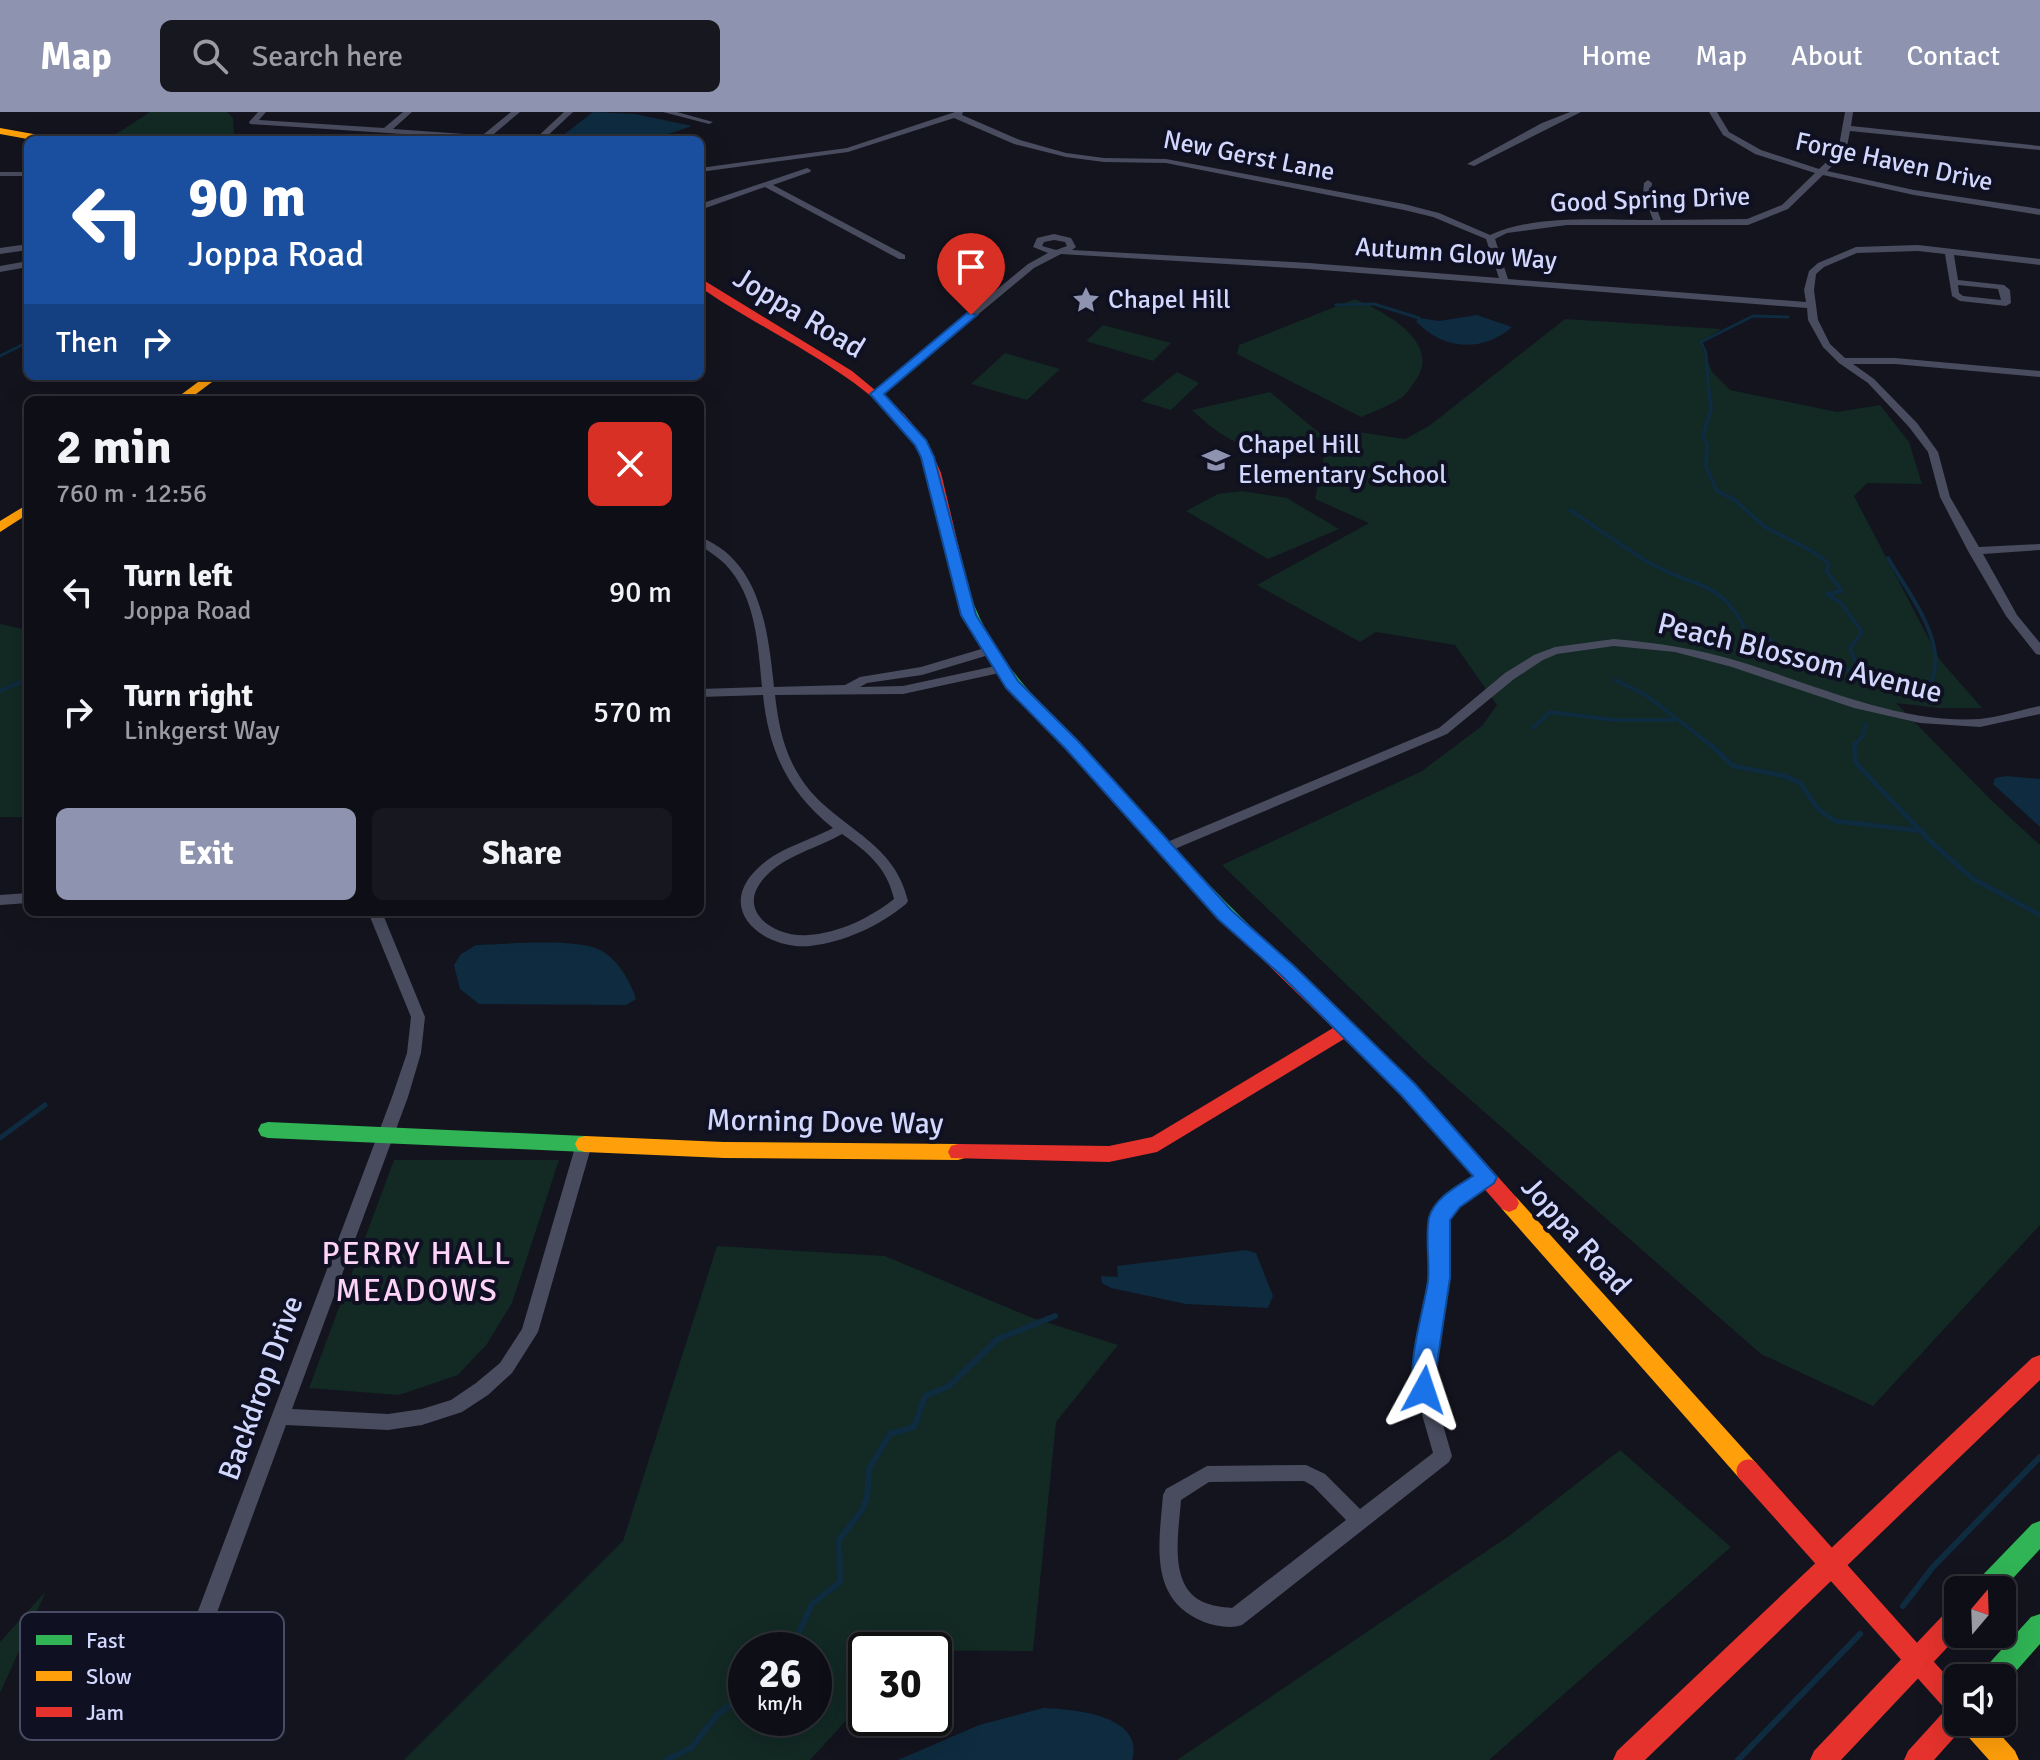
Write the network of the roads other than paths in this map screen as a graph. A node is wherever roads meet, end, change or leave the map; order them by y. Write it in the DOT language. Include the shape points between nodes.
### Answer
graph roads {
  1 [pos="262,112"];
  2 [pos="408,112"];
  3 [pos="516,112"];
  4 [pos="569,112"];
  5 [pos="667,112"];
  6 [pos="1577,112"];
  7 [pos="1713,112"];
  8 [pos="1849,112"];
  9 [pos="959,113"];
  10 [pos="709,122"];
  11 [pos="1848,128"];
  12 [pos="0,131"];
  13 [pos="384,132"];
  14 [pos="28,136"];
  15 [pos="460,136"];
  16 [pos="486,136"];
  17 [pos="542,136"];
  18 [pos="2040,148"];
  19 [pos="1471,164"];
  20 [pos="704,169"];
  21 [pos="807,170"];
  22 [pos="1820,173"];
  23 [pos="0,174"];
  24 [pos="24,174"];
  25 [pos="1648,183"];
  26 [pos="765,184"];
  27 [pos="704,206"];
  28 [pos="2040,212"];
  29 [pos="1658,223"];
  30 [pos="1490,238"];
  31 [pos="1072,245"];
  32 [pos="24,248"];
  33 [pos="1039,249"];
  34 [pos="0,251"];
  35 [pos="1949,252"];
  36 [pos="1060,253"];
  37 [pos="1098,254"];
  38 [pos="902,257"];
  39 [pos="2040,262"];
  40 [pos="24,265"];
  41 [pos="1031,266"];
  42 [pos="0,269"];
  43 [pos="1504,280"];
  44 [pos="1953,282"];
  45 [pos="704,285"];
  46 [pos="1810,305"];
  47 [pos="1842,361"];
  48 [pos="2040,374"];
  49 [pos="208,380"];
  50 [pos="876,394"];
  51 [pos="186,396"];
  52 [pos="24,511"];
  53 [pos="0,528"];
  54 [pos="704,543"];
  55 [pos="2040,547"];
  56 [pos="1974,551"];
  57 [pos="988,651"];
  58 [pos="2040,651"];
  59 [pos="1000,669"];
  60 [pos="847,689"];
  61 [pos="771,692"];
  62 [pos="704,693"];
  63 [pos="2040,710"];
  64 [pos="843,828"];
  65 [pos="1165,848"];
  66 [pos="24,898"];
  67 [pos="0,900"];
  68 [pos="377,916"];
  69 [pos="1347,1028"];
  70 [pos="268,1130"];
  71 [pos="384,1135"];
  72 [pos="584,1144"];
  73 [pos="1487,1177"];
  74 [pos="2040,1365"];
  75 [pos="280,1417"];
  76 [pos="1359,1521"];
  77 [pos="2040,1532"];
  78 [pos="1998,1576"];
  79 [pos="207,1612"];
  80 [pos="2040,1626"];
  81 [pos="1944,1633"];
  82 [pos="2006,1664"];
  83 [pos="1944,1690"];
  84 [pos="1944,1730"];
  85 [pos="1985,1736"];
  86 [pos="1626,1760"];
  87 [pos="1823,1760"];
  88 [pos="1917,1760"];
  89 [pos="2006,1760"];
  1 -- 13 [label="street" via="253,122"];
  2 -- 13 [label="street"];
  3 -- 16 [label="street"];
  4 -- 17 [label="street"];
  5 -- 10 [label="street"];
  6 -- 19 [label="street"];
  7 -- 22 [label="street, Forge Haven Drive" via="1719,130 1735,142"];
  8 -- 11 [label="street, Good Spring Drive"];
  9 -- 20 [label="street" via="848,150"];
  9 -- 30 [label="street, New Gerst Lane" via="1045,151 1092,159 1166,161 1404,207"];
  11 -- 18 [label="street"];
  11 -- 22 [label="street, Good Spring Drive" via="1842,152"];
  12 -- 14 [label="main road"];
  13 -- 15 [label="street"];
  21 -- 26 [label="street"];
  22 -- 28 [label="street, Forge Haven Drive"];
  22 -- 29 [label="street, Good Spring Drive" via="1785,207 1761,218"];
  23 -- 24 [label="street"];
  25 -- 29 [label="street"];
  26 -- 27 [label="street"];
  26 -- 38 [label="street"];
  29 -- 30 [label="street, Good Spring Drive" via="1567,222"];
  30 -- 43 [label="street"];
  31 -- 33 [label="street, Autumn Glow Way" via="1064,238 1048,237 1037,242"];
  31 -- 36 [label="street"];
  31 -- 37 [label="street, Autumn Glow Way"];
  32 -- 34 [label="street"];
  33 -- 36 [label="street, Autumn Glow Way"];
  33 -- 41 [label="street"];
  35 -- 39 [label="street"];
  35 -- 44 [label="street"];
  35 -- 46 [label="street" via="1894,247 1837,256 1812,273"];
  36 -- 37 [label="street, Autumn Glow Way"];
  36 -- 41 [label="street"];
  37 -- 43 [label="street, Autumn Glow Way"];
  40 -- 42 [label="street"];
  41 -- 50 [label="street"];
  43 -- 46 [label="street, Autumn Glow Way"];
  44 -- 44 [label="street" via="1960,298 2006,303 2001,287"];
  45 -- 50 [label="main road, Joppa Road"];
  46 -- 47 [label="street" via="1826,345"];
  47 -- 48 [label="street"];
  47 -- 56 [label="street" via="1871,381 1933,452 1945,497"];
  49 -- 51 [label="main road"];
  50 -- 57 [label="main road, Joppa Road" via="921,443 968,615"];
  52 -- 53 [label="main road"];
  54 -- 61 [label="street" via="736,568 750,590"];
  55 -- 56 [label="street"];
  56 -- 58 [label="street" via="2012,616"];
  57 -- 59 [label="main road, Joppa Road"];
  57 -- 60 [label="street" via="922,671 864,680"];
  59 -- 60 [label="street" via="890,691 864,694"];
  59 -- 65 [label="main road, Joppa Road"];
  60 -- 61 [label="street"];
  61 -- 62 [label="street"];
  61 -- 64 [label="street" via="777,742 789,770 804,792"];
  63 -- 65 [label="street, Peach Blossom Avenue" via="1997,720 1930,720 1844,701 1687,652 1583,645 1530,661 1443,731"];
  64 -- 64 [label="street" via="763,870 751,885 752,920 767,934 798,941 822,939 888,913 901,901 899,886 873,848"];
  65 -- 69 [label="main road, Joppa Road" via="1224,914"];
  66 -- 67 [label="street"];
  68 -- 71 [label="street, Backdrop Drive" via="418,1017 414,1053"];
  69 -- 72 [label="main road, Morning Dove Way" via="1180,1132 1134,1151"];
  69 -- 73 [label="main road, Joppa Road"];
  70 -- 71 [label="main road, Morning Dove Way"];
  71 -- 72 [label="main road, Morning Dove Way"];
  71 -- 75 [label="street, Backdrop Drive"];
  72 -- 75 [label="street" via="530,1332 494,1379 456,1406 422,1417 388,1422"];
  73 -- 76 [label="street" via="1452,1201 1440,1219 1439,1278 1424,1390 1443,1456"];
  73 -- 83 [label="main road, Joppa Road, bridge"];
  74 -- 86 [label="main road"];
  75 -- 79 [label="street, Backdrop Drive"];
  76 -- 76 [label="street" via="1235,1618 1193,1611 1176,1592 1169,1570 1172,1495 1207,1474 1306,1473"];
  77 -- 78 [label="main road"];
  80 -- 82 [label="main road"];
  81 -- 87 [label="main road"];
  84 -- 88 [label="main road"];
  85 -- 89 [label="main road"];
}
